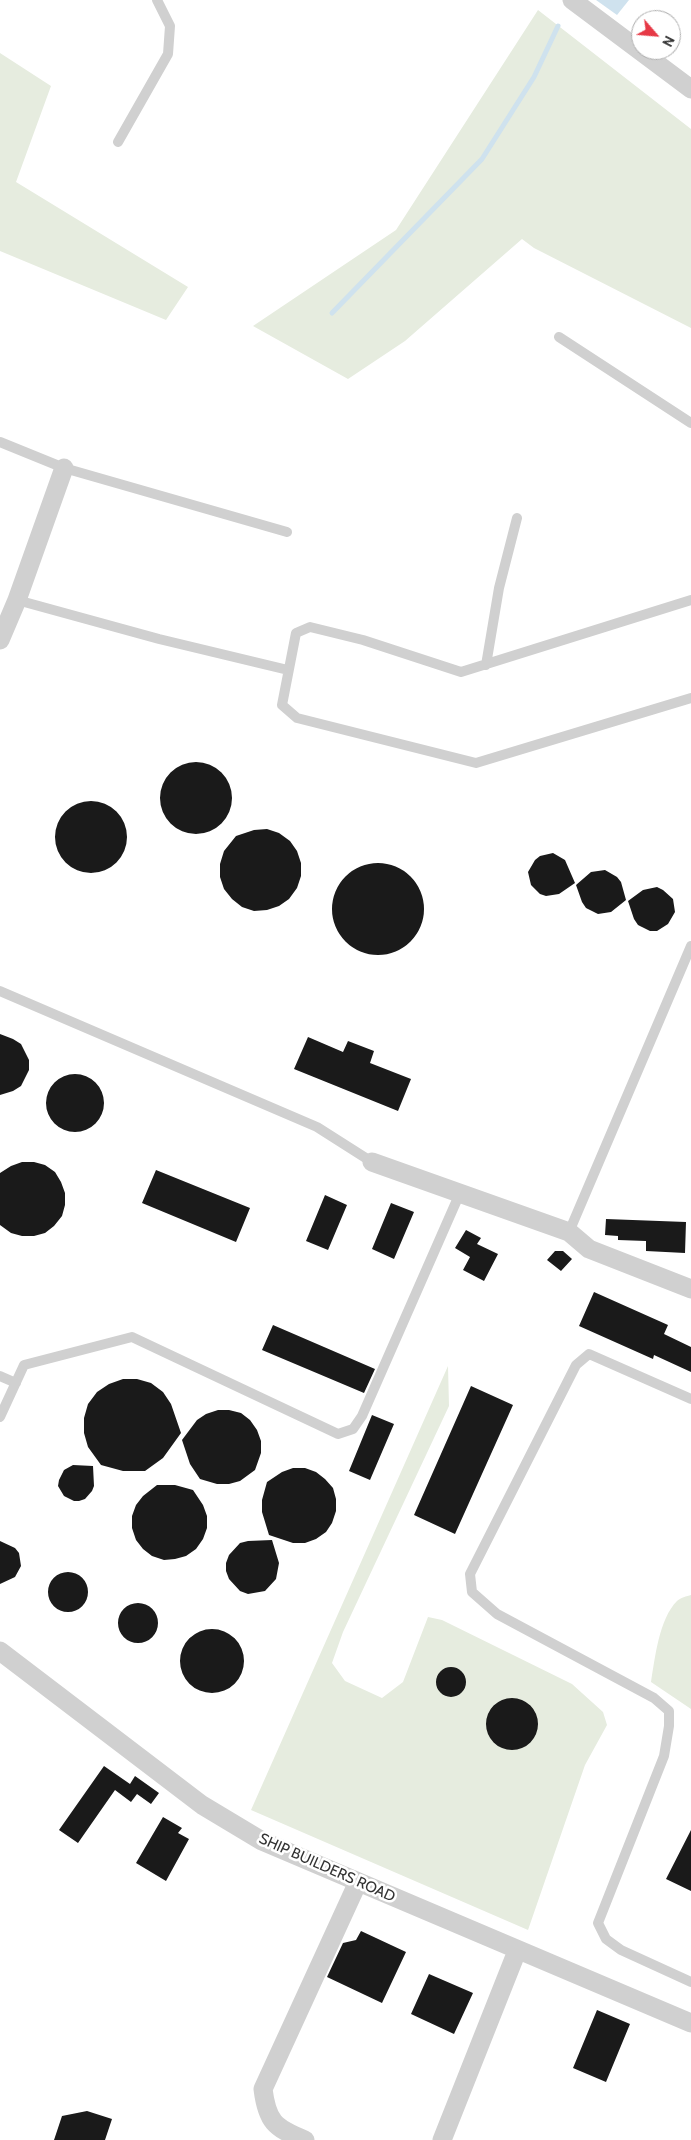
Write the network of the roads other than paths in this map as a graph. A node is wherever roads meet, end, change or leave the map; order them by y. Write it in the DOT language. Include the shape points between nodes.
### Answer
graph roads {
  1 [pos="156,0"];
  2 [pos="572,0"];
  3 [pos="691,89"];
  4 [pos="118,142"];
  5 [pos="559,337"];
  6 [pos="691,423"];
  7 [pos="0,442"];
  8 [pos="64,468"];
  9 [pos="517,518"];
  10 [pos="287,532"];
  11 [pos="17,600"];
  12 [pos="691,600"];
  13 [pos="0,640"];
  14 [pos="486,665"];
  15 [pos="288,670"];
  16 [pos="691,698"];
  17 [pos="691,946"];
  18 [pos="688,960"];
  19 [pos="0,991"];
  20 [pos="372,1162"];
  21 [pos="460,1193"];
  22 [pos="569,1232"];
  23 [pos="691,1289"];
  24 [pos="0,1376"];
  25 [pos="16,1384"];
  26 [pos="691,1398"];
  27 [pos="0,1417"];
  28 [pos="0,1651"];
  29 [pos="358,1882"];
  30 [pos="517,1950"];
  31 [pos="691,1982"];
  32 [pos="691,2023"];
  33 [pos="305,2140"];
  34 [pos="442,2140"];
  1 -- 4 [label="lane" via="170,26 168,54"];
  2 -- 3 [label="street"];
  5 -- 6 [label="lane"];
  7 -- 8 [label="lane"];
  8 -- 10 [label="lane"];
  8 -- 11 [label="street"];
  9 -- 14 [label="lane" via="499,588"];
  11 -- 13 [label="street"];
  11 -- 15 [label="lane"];
  12 -- 14 [label="lane"];
  14 -- 15 [label="lane" via="461,672 363,640 310,627 296,634"];
  15 -- 16 [label="lane" via="282,705 297,718 476,763"];
  17 -- 18 [label="lane"];
  18 -- 22 [label="lane"];
  19 -- 20 [label="lane" via="317,1127"];
  20 -- 21 [label="street"];
  21 -- 22 [label="street"];
  21 -- 25 [label="lane" via="354,1429 338,1434 132,1337 24,1365"];
  22 -- 23 [label="street" via="589,1248"];
  24 -- 25 [label="lane"];
  25 -- 27 [label="lane"];
  26 -- 31 [label="lane" via="589,1354 576,1365 470,1574 472,1592 497,1614 654,1698 669,1711 664,1756 598,1923 606,1938 620,1950"];
  28 -- 29 [label="street, SHIP BUILDERS ROAD" via="202,1805 262,1841"];
  29 -- 30 [label="street, SHIP BUILDERS ROAD"];
  29 -- 33 [label="street" via="263,2089 266,2110 274,2124"];
  30 -- 32 [label="street, SHIP BUILDERS ROAD"];
  30 -- 34 [label="street"];
}
